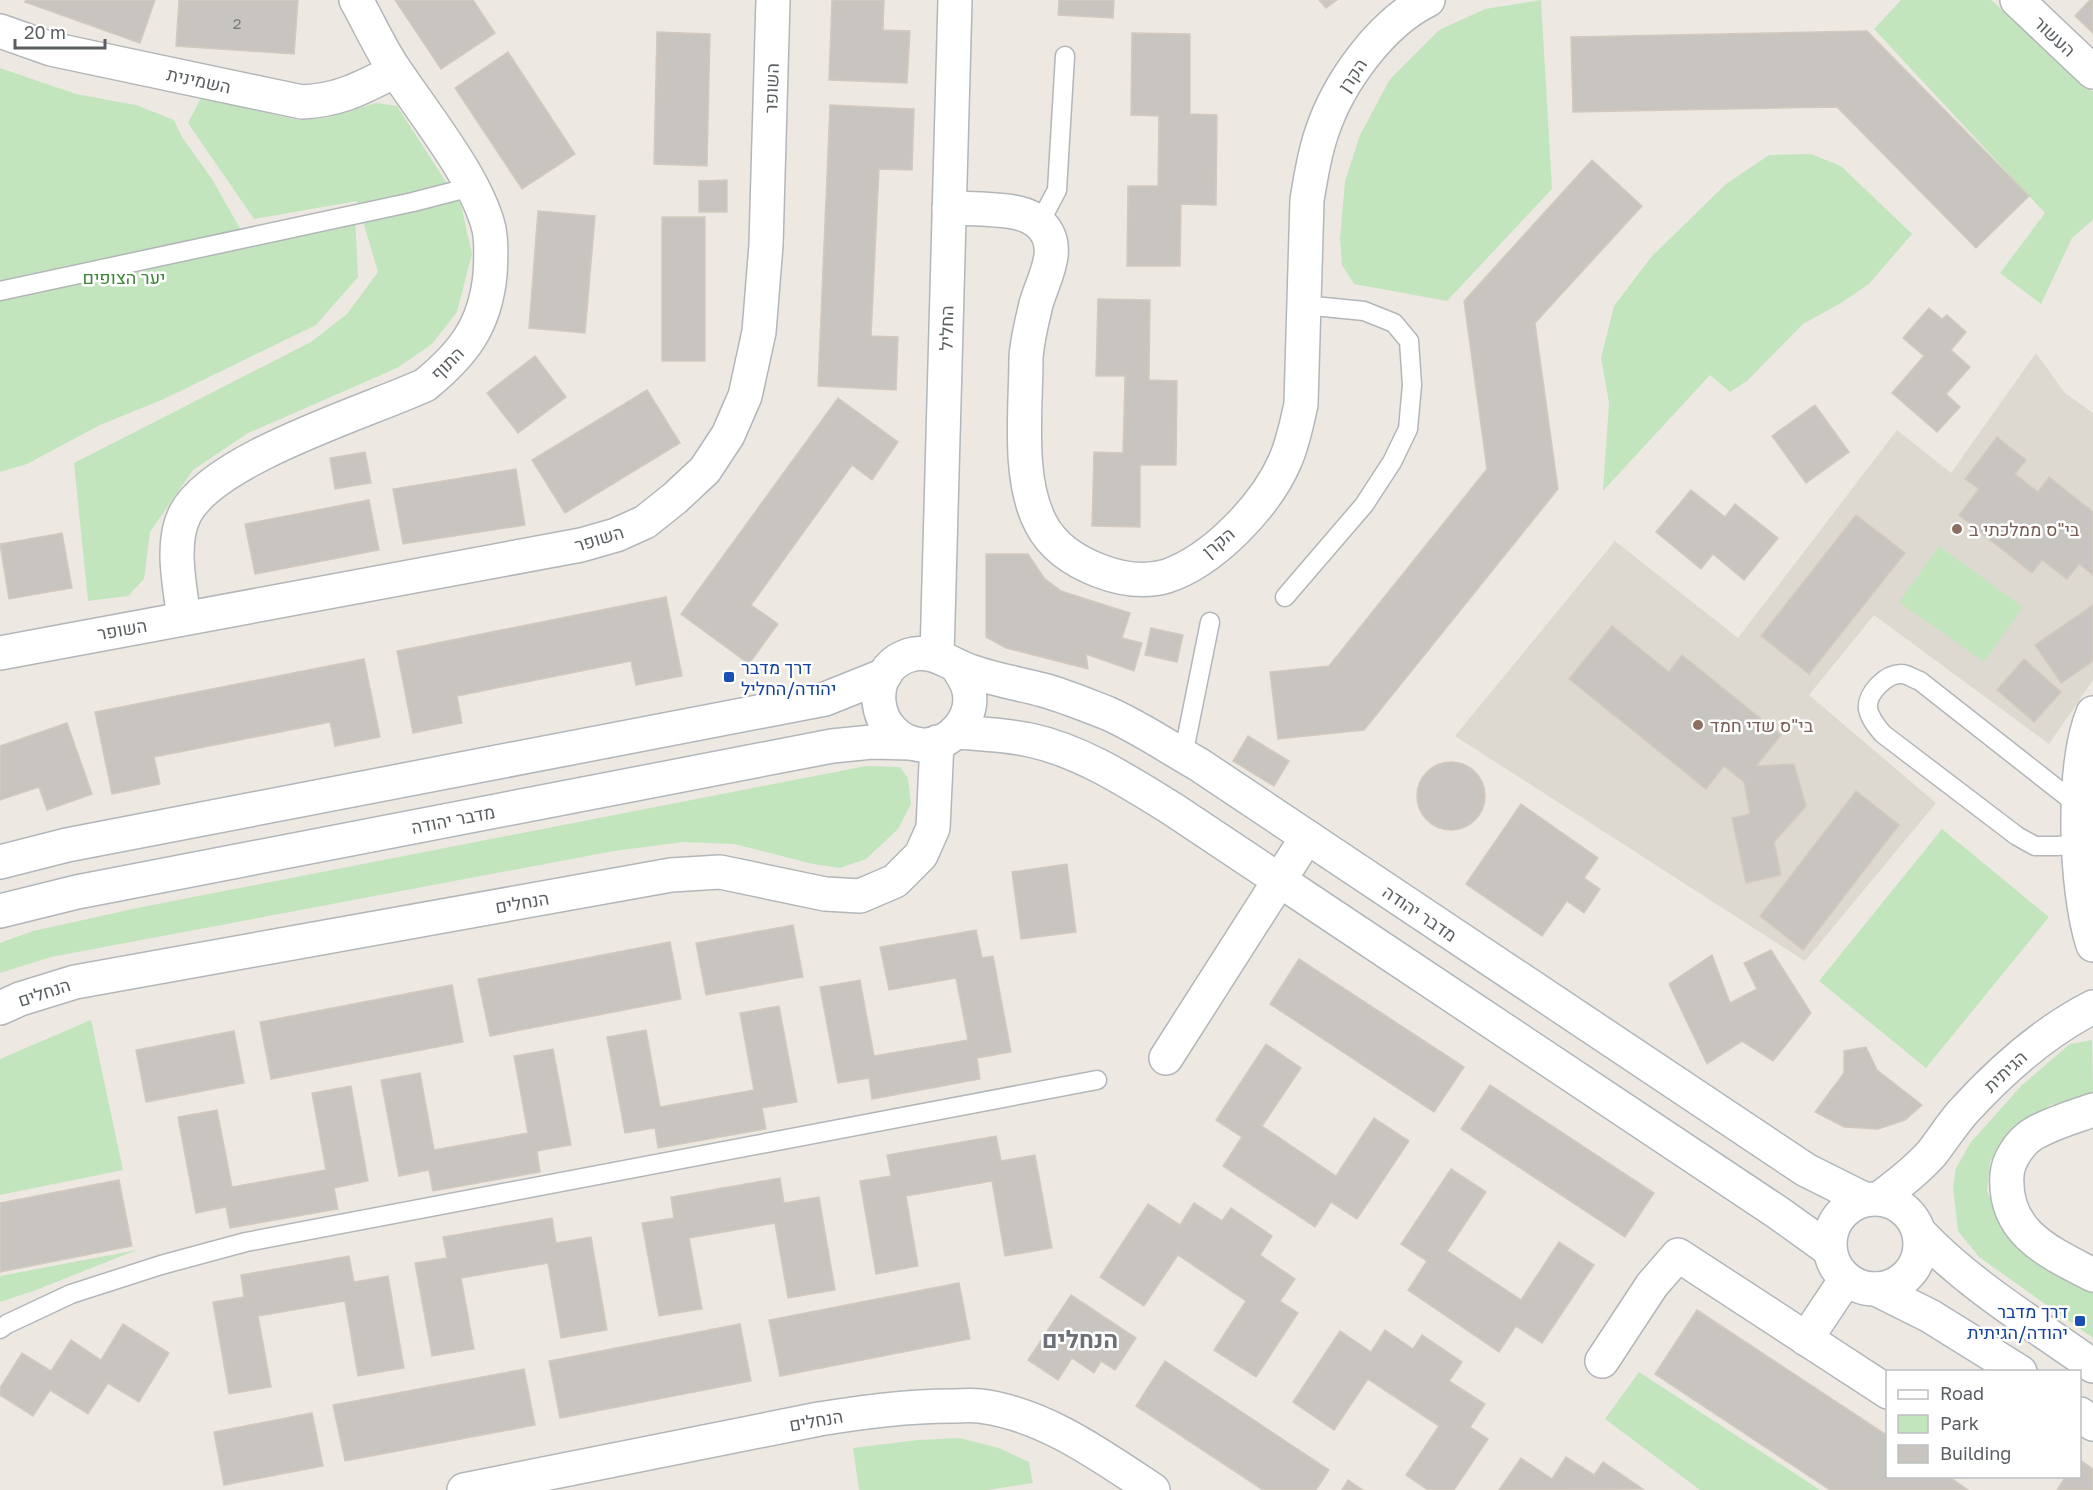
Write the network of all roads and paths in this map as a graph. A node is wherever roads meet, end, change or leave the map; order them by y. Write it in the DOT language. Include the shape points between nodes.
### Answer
graph roads {
  1 [pos="356,0"];
  2 [pos="773,0"];
  3 [pos="955,0"];
  4 [pos="1428,0"];
  5 [pos="2017,0"];
  6 [pos="0,32"];
  7 [pos="1065,56"];
  8 [pos="395,71"];
  9 [pos="2093,72"];
  10 [pos="471,187"];
  11 [pos="949,208"];
  12 [pos="1039,224"];
  13 [pos="0,291"];
  14 [pos="1304,305"];
  15 [pos="1285,597"];
  16 [pos="184,618"];
  17 [pos="1210,622"];
  18 [pos="0,653"];
  19 [pos="947,661"];
  20 [pos="885,675"];
  21 [pos="2093,713"];
  22 [pos="934,739"];
  23 [pos="1184,756"];
  24 [pos="2079,806"];
  25 [pos="1307,837"];
  26 [pos="2079,844"];
  27 [pos="0,862"];
  28 [pos="1279,880"];
  29 [pos="0,911"];
  30 [pos="2093,945"];
  31 [pos="2093,1007"];
  32 [pos="0,1008"];
  33 [pos="1166,1058"];
  34 [pos="1097,1080"];
  35 [pos="2093,1110"];
  36 [pos="1932,1152"];
  37 [pos="1872,1199"];
  38 [pos="1916,1226"];
  39 [pos="1830,1250"];
  40 [pos="2093,1275"];
  41 [pos="1861,1284"];
  42 [pos="0,1329"];
  43 [pos="1806,1339"];
  44 [pos="1602,1361"];
  45 [pos="2093,1366"];
  46 [pos="2018,1370"];
  47 [pos="1886,1391"];
  48 [pos="559,1480"];
  49 [pos="464,1490"];
  50 [pos="1153,1490"];
  1 -- 8 [label="street, התוף"];
  2 -- 16 [label="street, השופר" via="766,245 759,332 745,396 728,435 705,470 645,522 581,545"];
  3 -- 11 [label="street, החליל"];
  4 -- 14 [label="street, הקרן" via="1392,25 1334,101 1312,168 1307,200"];
  5 -- 9 [label="street, העשור"];
  6 -- 8 [label="street, השמינית" via="51,49 302,102 349,94"];
  7 -- 12 [label="lane" via="1057,190"];
  8 -- 10 [label="street, התוף"];
  10 -- 13 [label="lane"];
  10 -- 16 [label="street, התוף" via="489,230 491,261 488,293 479,324 464,347 425,385 259,455 204,490 185,514 179,537 176,561"];
  11 -- 12 [label="street" via="1020,213"];
  11 -- 19 [label="street, החליל"];
  12 -- 14 [label="street, הקרן" via="1046,230 1052,255 1027,343 1025,471 1030,496 1054,543 1089,567 1118,578 1166,576 1185,567 1210,552 1267,492 1285,462 1301,404"];
  14 -- 15 [label="lane" via="1364,311 1394,323 1409,341 1412,386 1408,429 1392,462 1364,505"];
  16 -- 18 [label="street, השופר"];
  17 -- 23 [label="lane"];
  19 -- 20 [label="street" via="929,653 913,654 898,661"];
  19 -- 22 [label="street" via="968,687 970,703 966,719"];
  19 -- 23 [label="street, מדבר יהודה" via="1000,681 1083,704 1134,726"];
  20 -- 22 [label="street" via="878,705 883,721 895,735"];
  20 -- 27 [label="street" via="825,699 67,845"];
  21 -- 24 [label="street" via="2081,756"];
  22 -- 28 [label="street, מדבר יהודה" via="999,735 1032,740 1066,752 1171,807"];
  22 -- 29 [label="street, מדבר יהודה" via="822,748 77,891"];
  22 -- 32 [label="street, הנחלים" via="933,828 921,855 895,880 860,896 825,894 720,872 670,875 75,982"];
  23 -- 25 [label="street, מדבר יהודה"];
  24 -- 26 [label="street"];
  24 -- 26 [label="lane" via="1920,681 1901,674 1888,677 1870,697 1868,708 1873,723 1883,734 2017,836 2035,846"];
  25 -- 28 [label="street"];
  25 -- 37 [label="street, מדבר יהודה" via="1806,1170"];
  26 -- 30 [label="street" via="2083,900"];
  28 -- 33 [label="street"];
  28 -- 39 [label="street, מדבר יהודה"];
  31 -- 36 [label="street, הגיתית" via="2050,1032 2017,1058 1961,1115"];
  34 -- 42 [label="lane" via="246,1242 71,1294"];
  35 -- 40 [label="street" via="2031,1135 2016,1150 2007,1170 2006,1188 2011,1209 2030,1237 2047,1251"];
  36 -- 37 [label="street, הגיתית" via="1903,1181"];
  36 -- 38 [label="street, הגיתית"];
  37 -- 38 [label="street" via="1895,1202 1908,1212"];
  37 -- 39 [label="street" via="1850,1205 1837,1219"];
  38 -- 41 [label="street" via="1921,1247 1908,1276 1894,1285"];
  38 -- 45 [label="street" via="1941,1256 1963,1274"];
  39 -- 41 [label="street" via="1835,1265"];
  41 -- 43 [label="street"];
  41 -- 46 [label="street" via="1930,1316"];
  43 -- 44 [label="street" via="1678,1255 1652,1285"];
  43 -- 47 [label="street"];
  48 -- 49 [label="street, הנחלים"];
  48 -- 50 [label="street, הנחלים" via="873,1410 980,1406 1022,1416 1060,1432"];
}
